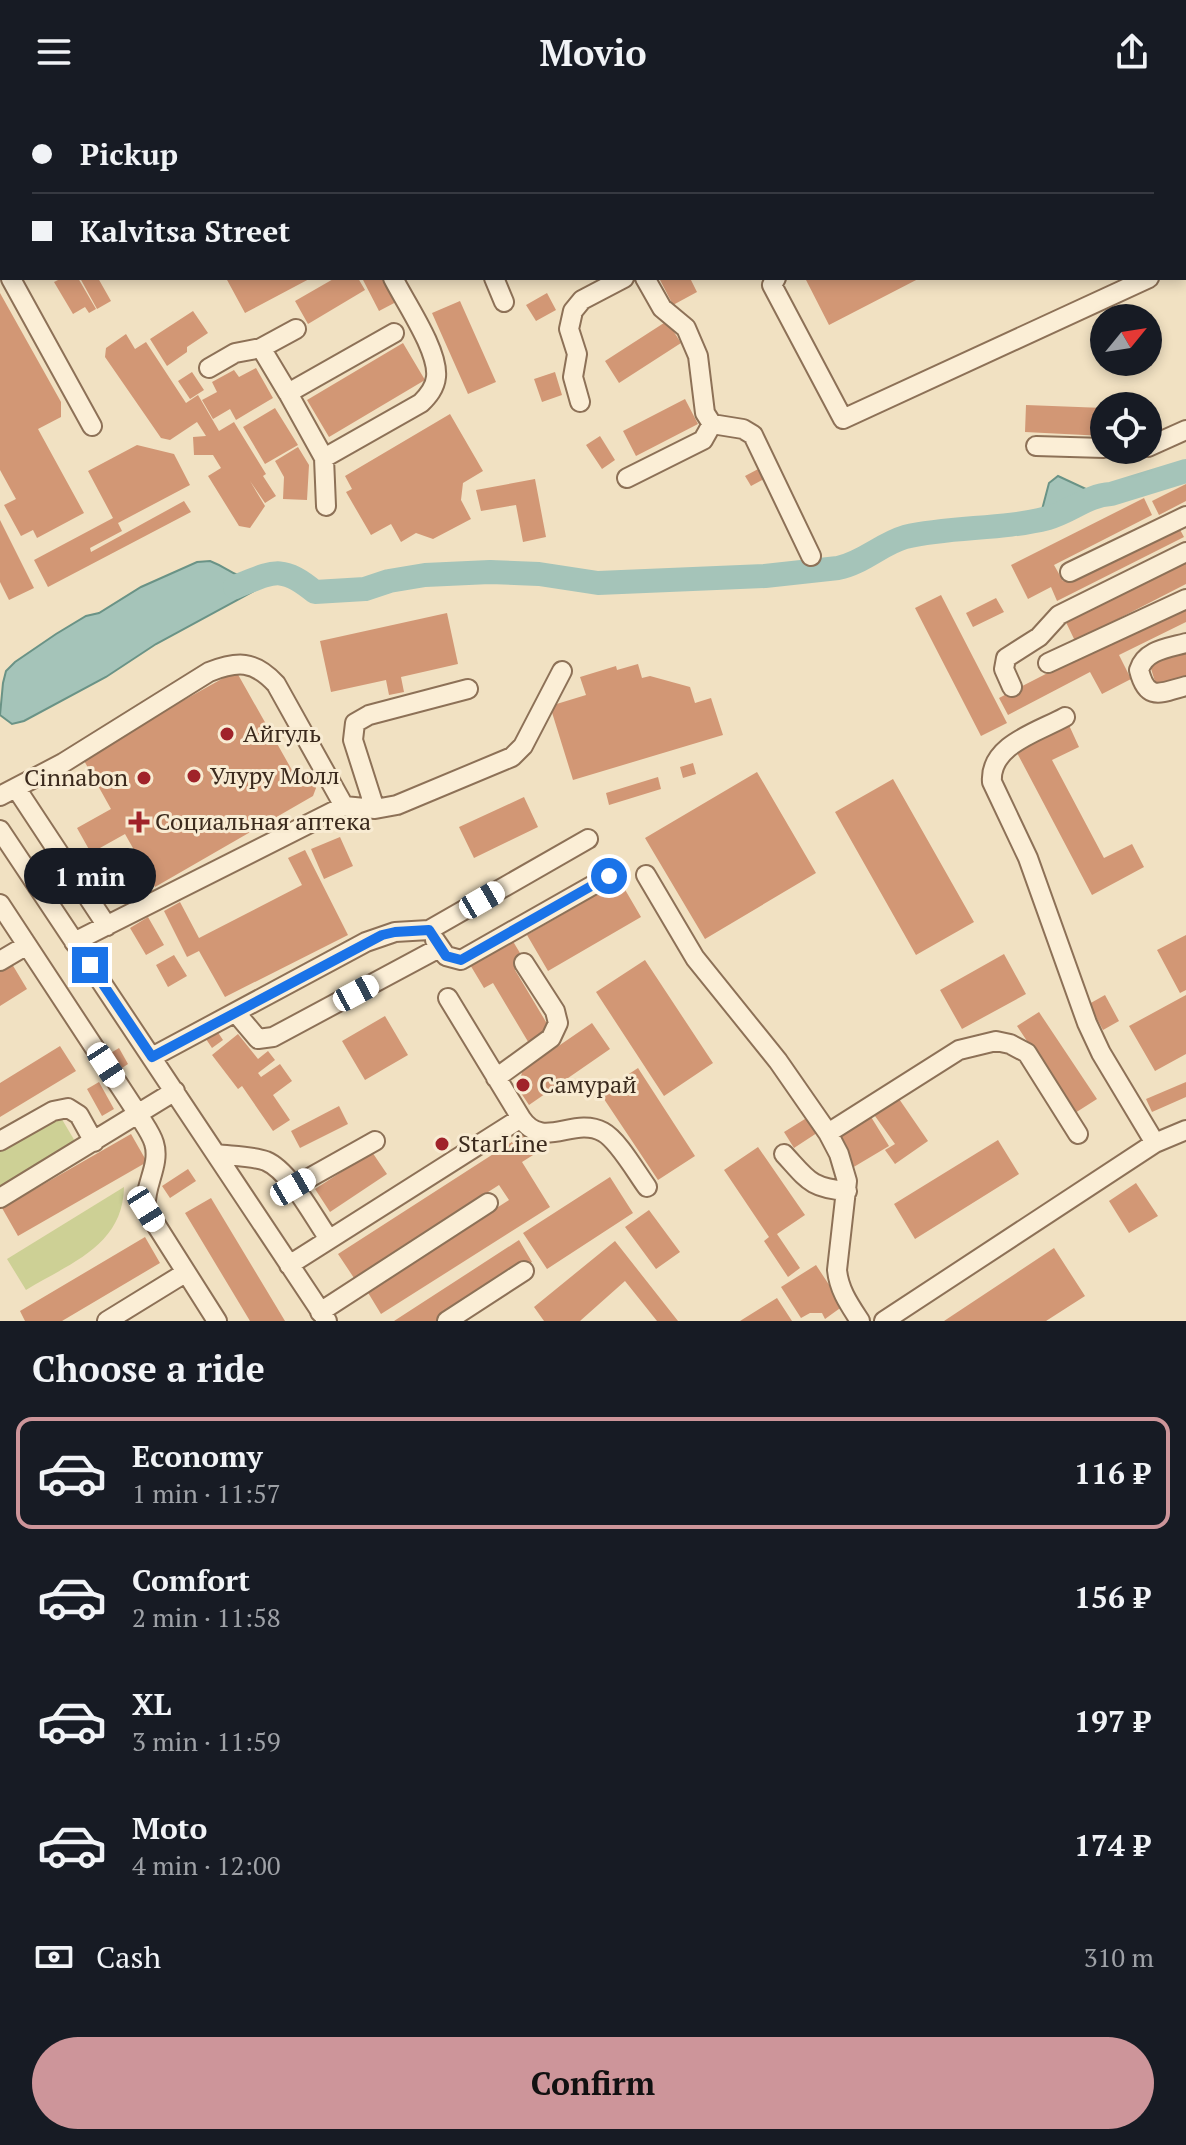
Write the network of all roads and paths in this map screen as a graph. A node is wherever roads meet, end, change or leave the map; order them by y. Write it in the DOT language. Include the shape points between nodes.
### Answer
graph roads {
  1 [pos="12,280"];
  2 [pos="394,280"];
  3 [pos="495,280"];
  4 [pos="620,280"];
  5 [pos="646,280"];
  6 [pos="775,280"];
  7 [pos="1145,280"];
  8 [pos="504,302"];
  9 [pos="296,329"];
  10 [pos="394,333"];
  11 [pos="261,348"];
  12 [pos="209,368"];
  13 [pos="288,393"];
  14 [pos="580,402"];
  15 [pos="712,424"];
  16 [pos="92,426"];
  17 [pos="1186,430"];
  18 [pos="1162,441"];
  19 [pos="1036,446"];
  20 [pos="1090,448"];
  21 [pos="324,458"];
  22 [pos="627,478"];
  23 [pos="326,506"];
  24 [pos="1186,516"];
  25 [pos="1186,552"];
  26 [pos="811,556"];
  27 [pos="1070,572"];
  28 [pos="1186,599"];
  29 [pos="1186,643"];
  30 [pos="1048,663"];
  31 [pos="562,671"];
  32 [pos="1186,686"];
  33 [pos="1012,687"];
  34 [pos="468,689"];
  35 [pos="1065,717"];
  36 [pos="8,792"];
  37 [pos="344,806"];
  38 [pos="375,809"];
  39 [pos="0,830"];
  40 [pos="588,839"];
  41 [pos="646,875"];
  42 [pos="609,876"];
  43 [pos="0,904"];
  44 [pos="107,926"];
  45 [pos="429,930"];
  46 [pos="74,942"];
  47 [pos="27,945"];
  48 [pos="439,948"];
  49 [pos="0,961"];
  50 [pos="524,963"];
  51 [pos="448,998"];
  52 [pos="236,1013"];
  53 [pos="152,1057"];
  54 [pos="496,1078"];
  55 [pos="175,1091"];
  56 [pos="138,1114"];
  57 [pos="521,1118"];
  58 [pos="828,1133"];
  59 [pos="1078,1134"];
  60 [pos="1184,1134"];
  61 [pos="0,1141"];
  62 [pos="375,1141"];
  63 [pos="94,1142"];
  64 [pos="1155,1143"];
  65 [pos="216,1154"];
  66 [pos="784,1154"];
  67 [pos="293,1187"];
  68 [pos="647,1187"];
  69 [pos="847,1191"];
  70 [pos="0,1198"];
  71 [pos="488,1203"];
  72 [pos="329,1239"];
  73 [pos="289,1265"];
  74 [pos="524,1271"];
  75 [pos="185,1273"];
  76 [pos="323,1316"];
  77 [pos="107,1321"];
  78 [pos="217,1321"];
  79 [pos="447,1321"];
  80 [pos="860,1321"];
  81 [pos="884,1321"];
  1 -- 16 [label="street"];
  2 -- 21 [label="street" via="433,356 436,380 421,403"];
  3 -- 8 [label="street"];
  4 -- 14 [label="street" via="582,300 573,311 569,329 577,354 573,377"];
  5 -- 15 [label="street" via="662,308 686,328 698,356 705,413"];
  6 -- 7 [label="street" via="772,285 843,419"];
  9 -- 11 [label="street"];
  10 -- 13 [label="street"];
  11 -- 12 [label="street" via="235,353"];
  11 -- 13 [label="street"];
  13 -- 21 [label="street"];
  15 -- 22 [label="street" via="703,440"];
  15 -- 26 [label="street" via="753,435"];
  17 -- 18 [label="street"];
  19 -- 20 [label="street"];
  21 -- 23 [label="street"];
  24 -- 27 [label="street"];
  25 -- 33 [label="street" via="1059,615 1039,637 1006,658 1004,669"];
  28 -- 30 [label="street"];
  29 -- 32 [label="street" via="1146,657 1139,670 1142,684 1151,692"];
  31 -- 38 [label="street" via="512,757 397,805"];
  34 -- 38 [label="street" via="355,723 353,740"];
  35 -- 64 [label="street" via="1003,750 995,759 992,782 1032,868 1087,1023"];
  36 -- 37 [label="street" via="231,663 266,673 276,684"];
  36 -- 44 [label="street"];
  37 -- 38 [label="street"];
  37 -- 44 [label="street"];
  39 -- 46 [label="street"];
  40 -- 45 [label="street"];
  41 -- 58 [label="street" via="695,958"];
  42 -- 48 [label="street" via="461,960"];
  43 -- 47 [label="street"];
  44 -- 46 [label="street"];
  45 -- 48 [label="street"];
  45 -- 52 [label="street" via="395,932 366,942"];
  46 -- 53 [label="street"];
  47 -- 49 [label="street"];
  47 -- 56 [label="street"];
  48 -- 52 [label="street" via="273,1037 258,1039"];
  50 -- 54 [label="street" via="558,1023 551,1038"];
  51 -- 54 [label="street"];
  52 -- 53 [label="street"];
  53 -- 55 [label="street"];
  54 -- 57 [label="street"];
  55 -- 56 [label="street"];
  55 -- 65 [label="street"];
  56 -- 63 [label="street"];
  56 -- 75 [label="street" via="156,1152 146,1209"];
  57 -- 68 [label="street" via="527,1128 543,1134 580,1128 603,1132"];
  57 -- 72 [label="street"];
  58 -- 59 [label="street" via="959,1050 996,1041 1027,1053"];
  58 -- 69 [label="street"];
  60 -- 64 [label="street"];
  61 -- 63 [label="street" via="68,1108 79,1115"];
  62 -- 67 [label="street"];
  63 -- 70 [label="street"];
  64 -- 81 [label="street"];
  65 -- 67 [label="street" via="264,1160"];
  65 -- 73 [label="street"];
  66 -- 69 [label="street" via="817,1187"];
  67 -- 72 [label="street"];
  69 -- 80 [label="street" via="838,1284"];
  71 -- 76 [label="street"];
  72 -- 73 [label="street"];
  73 -- 76 [label="street"];
  74 -- 79 [label="street"];
  75 -- 77 [label="street"];
  75 -- 78 [label="street"];
}
